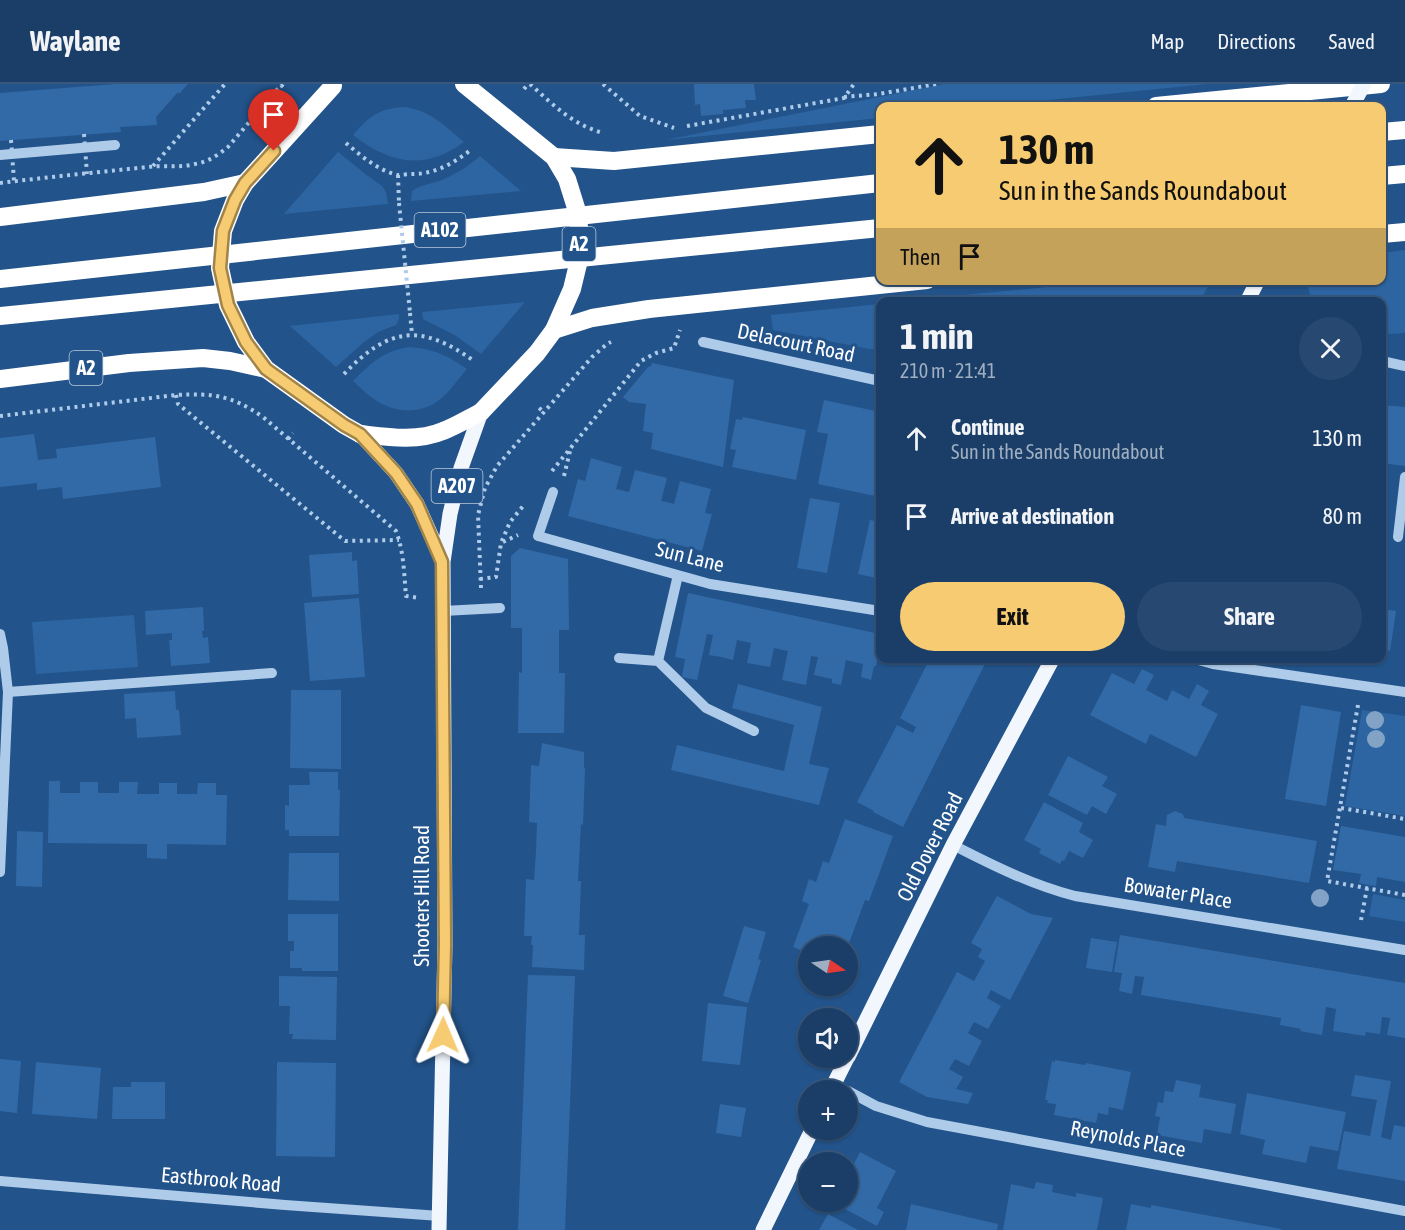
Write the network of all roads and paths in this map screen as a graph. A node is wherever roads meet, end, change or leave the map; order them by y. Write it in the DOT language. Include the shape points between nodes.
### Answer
graph roads {
  1 [pos="225,84"];
  2 [pos="281,84"];
  3 [pos="464,84"];
  4 [pos="529,84"];
  5 [pos="603,84"];
  6 [pos="854,84"];
  7 [pos="936,84"];
  8 [pos="1364,84"];
  9 [pos="1381,84"];
  10 [pos="336,85"];
  11 [pos="524,88"];
  12 [pos="286,90"];
  13 [pos="844,98"];
  14 [pos="1197,102"];
  15 [pos="1354,102"];
  16 [pos="686,126"];
  17 [pos="664,130"];
  18 [pos="1405,130"];
  19 [pos="1386,132"];
  20 [pos="84,134"];
  21 [pos="876,134"];
  22 [pos="609,135"];
  23 [pos="11,140"];
  24 [pos="346,143"];
  25 [pos="115,145"];
  26 [pos="472,149"];
  27 [pos="0,155"];
  28 [pos="554,158"];
  29 [pos="152,166"];
  30 [pos="87,174"];
  31 [pos="1405,174"];
  32 [pos="398,175"];
  33 [pos="1386,176"];
  34 [pos="14,181"];
  35 [pos="0,183"];
  36 [pos="245,183"];
  37 [pos="876,183"];
  38 [pos="0,217"];
  39 [pos="876,228"];
  40 [pos="1405,232"];
  41 [pos="1386,234"];
  42 [pos="0,279"];
  43 [pos="879,285"];
  44 [pos="7,315"];
  45 [pos="554,330"];
  46 [pos="411,334"];
  47 [pos="616,340"];
  48 [pos="703,342"];
  49 [pos="674,348"];
  50 [pos="474,361"];
  51 [pos="1386,362"];
  52 [pos="1405,366"];
  53 [pos="266,369"];
  54 [pos="345,374"];
  55 [pos="0,379"];
  56 [pos="876,380"];
  57 [pos="176,395"];
  58 [pos="538,408"];
  59 [pos="481,412"];
  60 [pos="544,412"];
  61 [pos="0,416"];
  62 [pos="293,433"];
  63 [pos="360,434"];
  64 [pos="288,439"];
  65 [pos="548,477"];
  66 [pos="1405,477"];
  67 [pos="553,492"];
  68 [pos="525,504"];
  69 [pos="1398,537"];
  70 [pos="399,540"];
  71 [pos="442,562"];
  72 [pos="678,575"];
  73 [pos="442,606"];
  74 [pos="500,608"];
  75 [pos="876,610"];
  76 [pos="0,634"];
  77 [pos="620,658"];
  78 [pos="658,661"];
  79 [pos="1049,663"];
  80 [pos="1210,663"];
  81 [pos="272,673"];
  82 [pos="8,692"];
  83 [pos="1405,692"];
  84 [pos="1359,704"];
  85 [pos="754,731"];
  86 [pos="1341,808"];
  87 [pos="1405,819"];
  88 [pos="953,845"];
  89 [pos="0,872"];
  90 [pos="1367,888"];
  91 [pos="1405,895"];
  92 [pos="1361,920"];
  93 [pos="1405,950"];
  94 [pos="858,1035"];
  95 [pos="858,1098"];
  96 [pos="807,1140"];
  97 [pos="0,1181"];
  98 [pos="1405,1211"];
  99 [pos="440,1223"];
  100 [pos="763,1230"];
  1 -- 29 [label="path"];
  2 -- 12 [label="path"];
  2 -- 29 [label="path" via="218,155 196,164"];
  3 -- 28 [label="highway, A2, bridge"];
  4 -- 11 [label="path"];
  4 -- 22 [label="path" via="574,122"];
  5 -- 17 [label="path" via="640,116 674,128"];
  6 -- 13 [label="path"];
  7 -- 13 [label="path"];
  8 -- 15 [label="main road, bridge"];
  9 -- 14 [label="highway"];
  10 -- 36 [label="highway, A2, bridge"];
  13 -- 16 [label="path"];
  18 -- 19 [label="highway"];
  20 -- 30 [label="path, bridge"];
  21 -- 28 [label="highway" via="614,161"];
  23 -- 34 [label="path, bridge"];
  24 -- 32 [label="path" via="379,167"];
  25 -- 27 [label="street"];
  26 -- 32 [label="path" via="437,170"];
  28 -- 45 [label="highway, A2, bridge" via="567,179 579,227 579,260 572,289"];
  29 -- 30 [label="path"];
  30 -- 34 [label="path"];
  31 -- 33 [label="highway"];
  32 -- 46 [label="path, bridge"];
  34 -- 35 [label="path"];
  36 -- 38 [label="highway" via="164,198"];
  36 -- 53 [label="highway, A2, bridge" via="223,231 220,268 228,305 246,342"];
  37 -- 42 [label="highway, A102"];
  39 -- 44 [label="highway, A102"];
  40 -- 41 [label="highway"];
  43 -- 45 [label="highway" via="649,309 592,318"];
  45 -- 59 [label="highway, A2, bridge" via="537,354"];
  46 -- 50 [label="path" via="447,344"];
  46 -- 54 [label="path" via="376,346"];
  47 -- 60 [label="path" via="592,357"];
  48 -- 56 [label="street, Delacourt Road"];
  49 -- 65 [label="path" via="641,362"];
  51 -- 52 [label="street"];
  53 -- 55 [label="highway, A2" via="203,358 173,359"];
  53 -- 63 [label="highway, A2, bridge"];
  57 -- 61 [label="path"];
  57 -- 64 [label="path" via="225,397 246,405"];
  57 -- 70 [label="path" via="178,404 345,541"];
  58 -- 60 [label="path"];
  59 -- 63 [label="highway, A2" via="442,432 412,438"];
  59 -- 71 [label="main road, Shooters Hill Road / A207" via="461,468"];
  60 -- 68 [label="path" via="497,466 484,488 478,515 481,582 496,577 501,543 510,522"];
  62 -- 64 [label="path"];
  63 -- 71 [label="main road, Shooters Hill Road / A207" via="396,473 417,504"];
  64 -- 70 [label="path" via="396,531"];
  66 -- 69 [label="street"];
  67 -- 72 [label="street, Sun Lane" via="538,536"];
  70 -- 73 [label="path" via="406,596"];
  71 -- 73 [label="main road, Shooters Hill Road / A207"];
  72 -- 75 [label="street, Sun Lane" via="710,584"];
  72 -- 78 [label="street"];
  73 -- 74 [label="street"];
  73 -- 99 [label="main road, Shooters Hill Road / A207" via="445,944"];
  76 -- 82 [label="street"];
  77 -- 78 [label="street"];
  78 -- 85 [label="street" via="706,708"];
  79 -- 88 [label="main road, Old Dover Road"];
  80 -- 83 [label="street"];
  81 -- 82 [label="street"];
  82 -- 89 [label="street"];
  84 -- 86 [label="path"];
  86 -- 87 [label="path"];
  86 -- 90 [label="path" via="1328,881"];
  88 -- 93 [label="street, Bowater Place" via="1042,886 1075,896"];
  88 -- 94 [label="main road, Old Dover Road"];
  90 -- 91 [label="path"];
  90 -- 92 [label="path"];
  95 -- 98 [label="street, Reynolds Place" via="927,1122"];
  96 -- 100 [label="main road"];
  97 -- 99 [label="street, Eastbrook Road" via="285,1205"];
}
